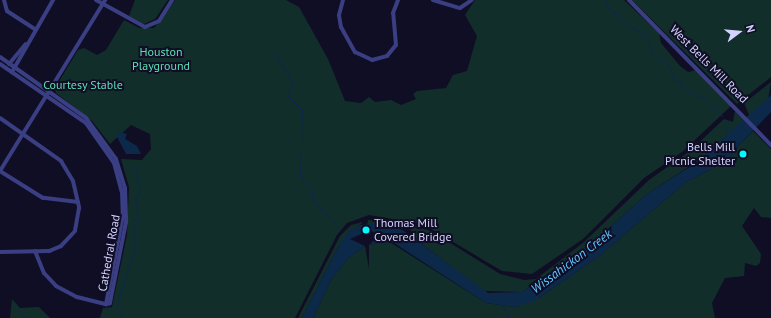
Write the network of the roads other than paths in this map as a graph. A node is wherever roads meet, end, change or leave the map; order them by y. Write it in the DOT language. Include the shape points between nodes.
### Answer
graph roads {
  1 [pos="4,0"];
  2 [pos="54,0"];
  3 [pos="96,0"];
  4 [pos="172,0"];
  5 [pos="343,0"];
  6 [pos="398,0"];
  7 [pos="433,0"];
  8 [pos="472,0"];
  9 [pos="629,0"];
  10 [pos="104,2"];
  11 [pos="35,29"];
  12 [pos="27,43"];
  13 [pos="0,57"];
  14 [pos="10,63"];
  15 [pos="0,64"];
  16 [pos="16,67"];
  17 [pos="6,69"];
  18 [pos="12,72"];
  19 [pos="50,90"];
  20 [pos="47,94"];
  21 [pos="0,118"];
  22 [pos="23,133"];
  23 [pos="771,145"];
  24 [pos="0,171"];
  25 [pos="78,202"];
  26 [pos="35,251"];
  27 [pos="0,252"];
  28 [pos="106,304"];
  1 -- 11 [label="street" via="4,6"];
  2 -- 11 [label="street"];
  3 -- 10 [label="street"];
  4 -- 10 [label="street" via="159,21 148,27 136,24"];
  5 -- 6 [label="street" via="339,20 353,50 366,59 381,59 392,52 397,42 393,17"];
  7 -- 8 [label="street" via="457,8 468,5"];
  9 -- 23 [label="street, West Bells Mill Road" via="744,114"];
  10 -- 19 [label="street"];
  11 -- 12 [label="street"];
  12 -- 14 [label="street"];
  12 -- 16 [label="street"];
  13 -- 14 [label="street, Cathedral Road"];
  14 -- 16 [label="street, Cathedral Road"];
  14 -- 17 [label="street"];
  15 -- 17 [label="street, Cathedral Road"];
  16 -- 18 [label="street"];
  16 -- 19 [label="street, Cathedral Road"];
  17 -- 18 [label="street, Cathedral Road"];
  18 -- 20 [label="street, Cathedral Road"];
  19 -- 20 [label="street"];
  19 -- 28 [label="street, Cathedral Road" via="102,135 124,181 126,229 110,303"];
  20 -- 22 [label="street"];
  20 -- 28 [label="street, Cathedral Road" via="97,135 119,177 122,223"];
  21 -- 22 [label="street"];
  22 -- 24 [label="street"];
  22 -- 25 [label="street" via="61,161 73,181"];
  24 -- 25 [label="street" via="43,198"];
  25 -- 26 [label="street" via="77,226 70,238 58,248"];
  26 -- 27 [label="street"];
  26 -- 28 [label="street" via="44,272 61,289"];
}
